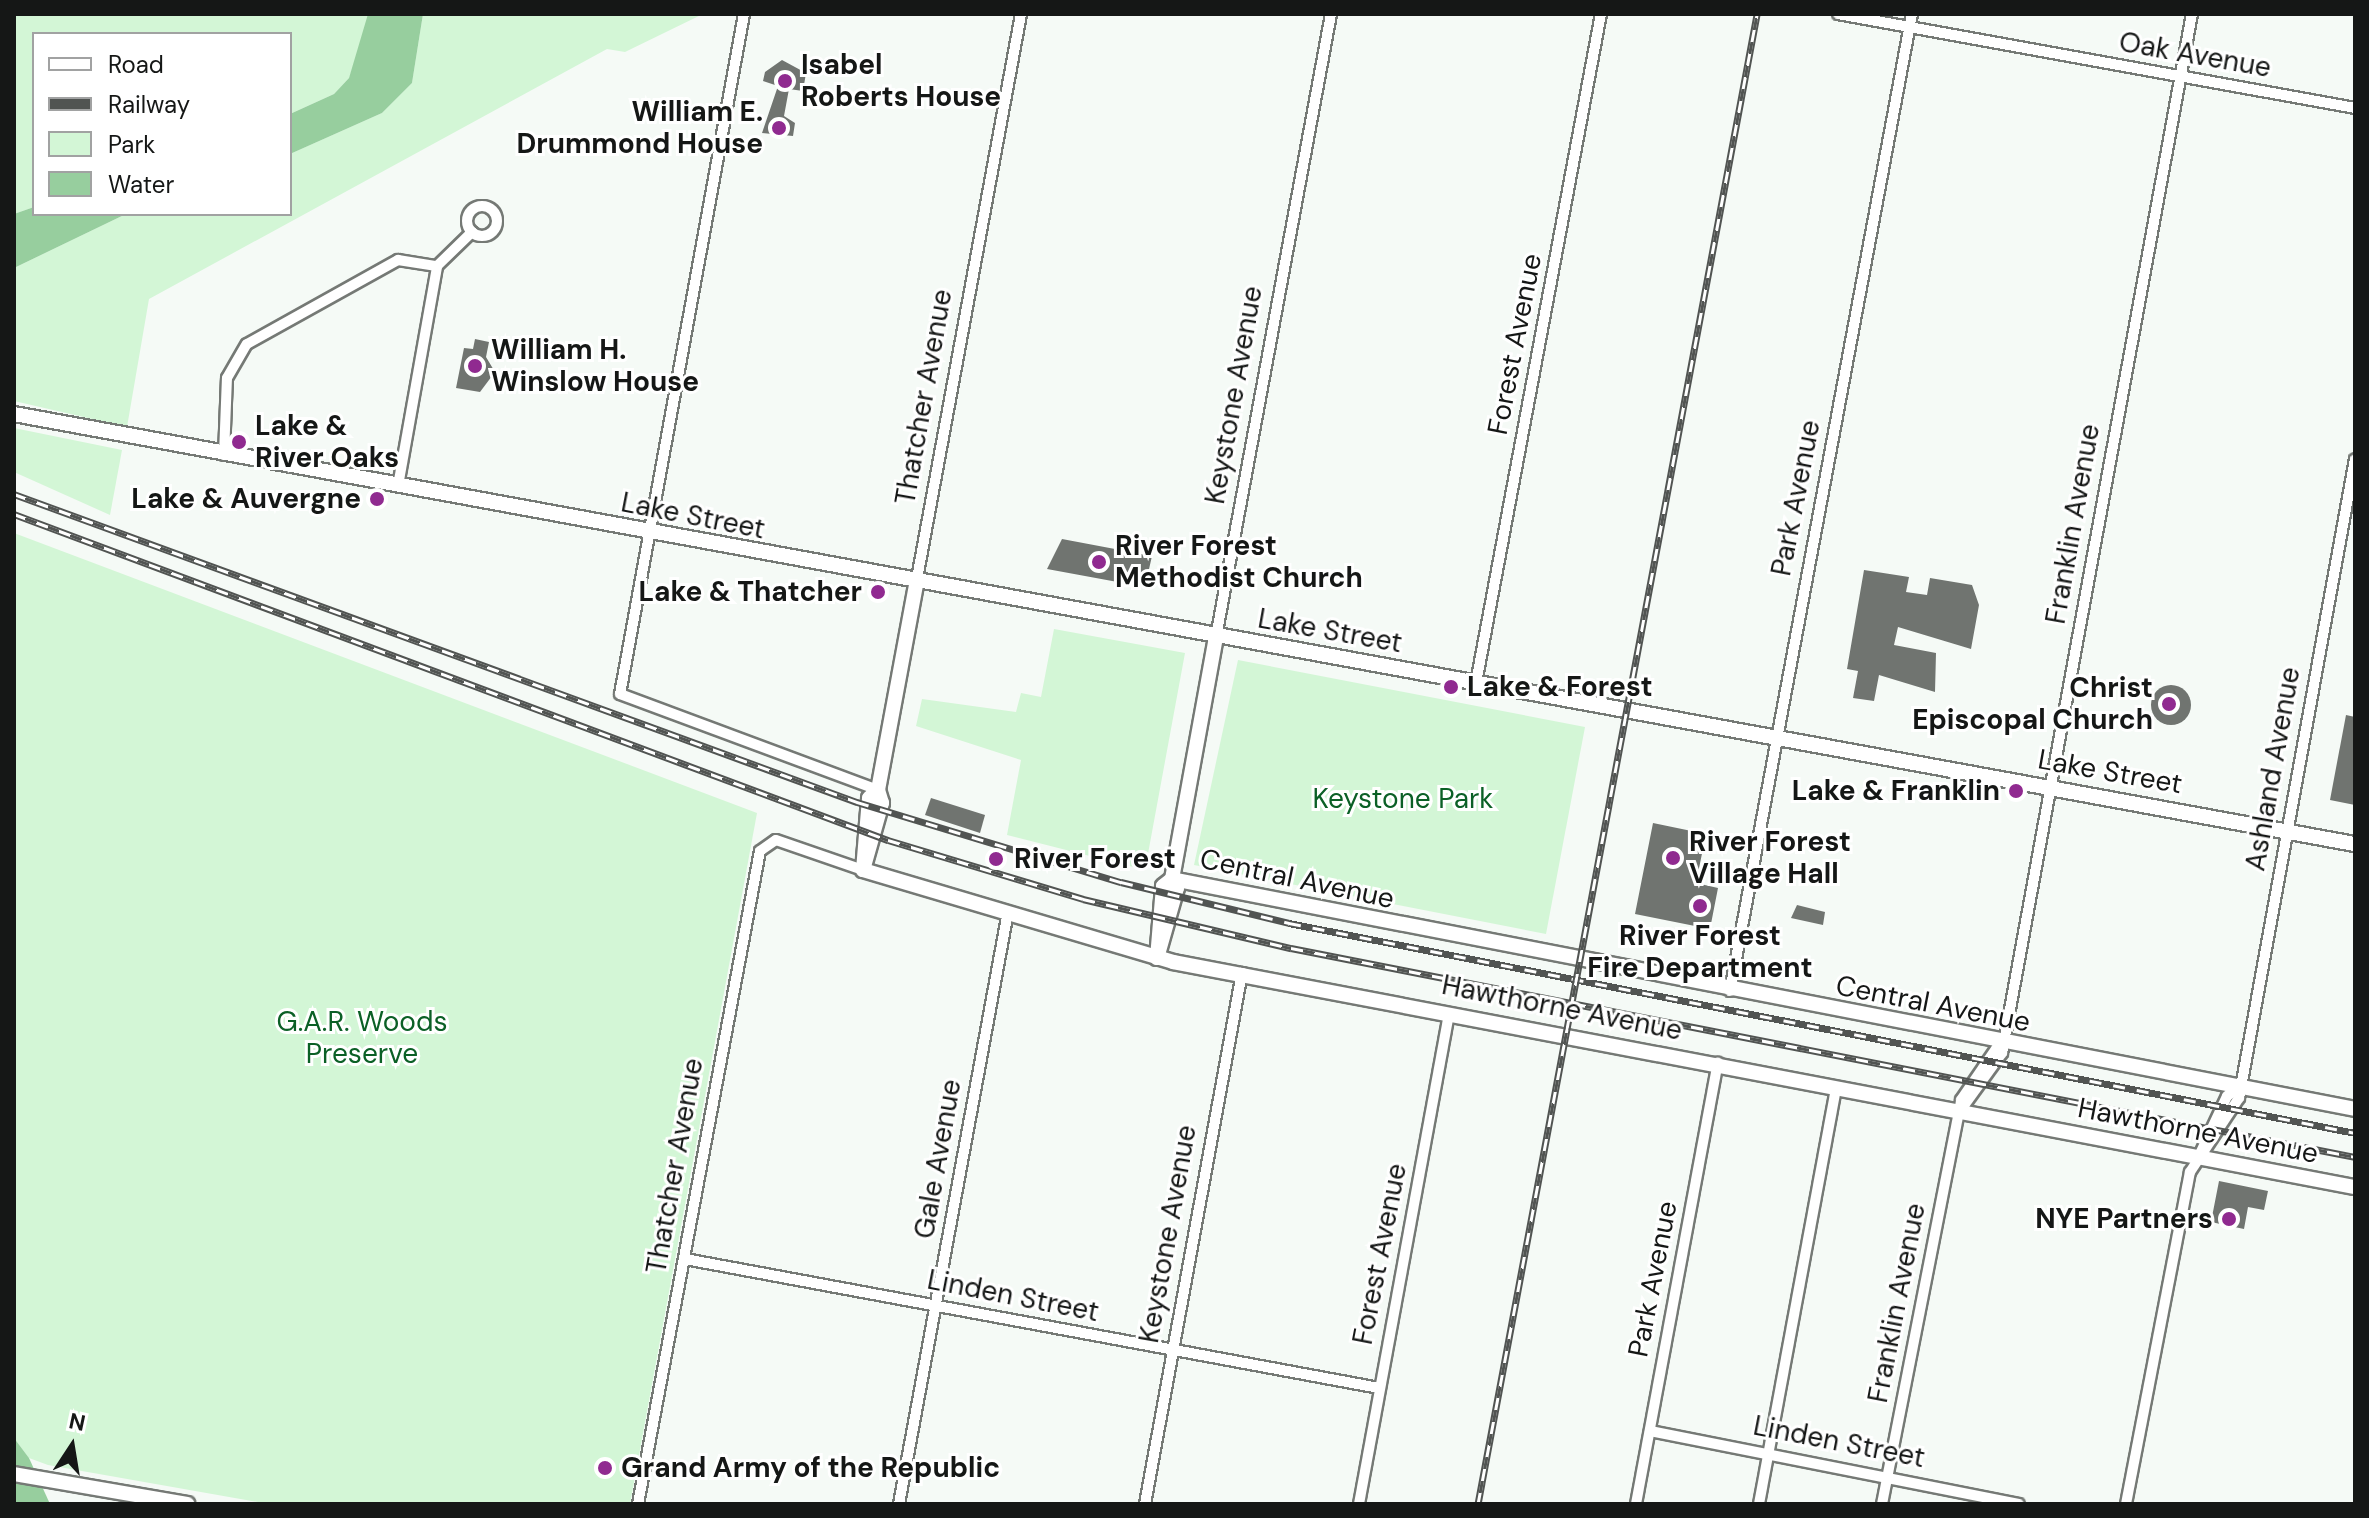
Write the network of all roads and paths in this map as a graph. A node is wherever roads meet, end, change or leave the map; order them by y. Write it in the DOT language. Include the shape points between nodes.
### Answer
graph roads {
  1 [pos="744,14"];
  2 [pos="1021,14"];
  3 [pos="1331,14"];
  4 [pos="1601,14"];
  5 [pos="1838,14"];
  6 [pos="1912,14"];
  7 [pos="2192,14"];
  8 [pos="1909,27"];
  9 [pos="2180,77"];
  10 [pos="2355,108"];
  11 [pos="472,232"];
  12 [pos="437,266"];
  13 [pos="14,414"];
  14 [pos="224,455"];
  15 [pos="2355,459"];
  16 [pos="398,486"];
  17 [pos="648,534"];
  18 [pos="916,584"];
  19 [pos="1216,637"];
  20 [pos="1476,683"];
  21 [pos="1776,738"];
  22 [pos="2049,787"];
  23 [pos="878,790"];
  24 [pos="2287,831"];
  25 [pos="770,841"];
  26 [pos="2355,844"];
  27 [pos="863,870"];
  28 [pos="1172,879"];
  29 [pos="1007,917"];
  30 [pos="1157,958"];
  31 [pos="1242,973"];
  32 [pos="1730,991"];
  33 [pos="1449,1013"];
  34 [pos="2000,1043"];
  35 [pos="1718,1063"];
  36 [pos="1836,1087"];
  37 [pos="2239,1088"];
  38 [pos="2355,1109"];
  39 [pos="1960,1111"];
  40 [pos="2198,1158"];
  41 [pos="2355,1187"];
  42 [pos="685,1259"];
  43 [pos="935,1306"];
  44 [pos="1173,1350"];
  45 [pos="1379,1388"];
  46 [pos="1650,1431"];
  47 [pos="1768,1454"];
  48 [pos="14,1474"];
  49 [pos="1888,1476"];
  50 [pos="187,1504"];
  51 [pos="638,1504"];
  52 [pos="899,1504"];
  53 [pos="1145,1504"];
  54 [pos="1359,1504"];
  55 [pos="1636,1504"];
  56 [pos="1759,1504"];
  57 [pos="1882,1504"];
  58 [pos="2019,1504"];
  59 [pos="2126,1504"];
  1 -- 17 [label="street"];
  2 -- 18 [label="street, Thatcher Avenue"];
  3 -- 19 [label="street, Keystone Avenue"];
  4 -- 20 [label="street, Forest Avenue"];
  5 -- 8 [label="street, Oak Avenue"];
  6 -- 8 [label="street, Park Avenue"];
  7 -- 9 [label="street, Franklin Avenue"];
  8 -- 9 [label="street, Oak Avenue"];
  8 -- 21 [label="street, Park Avenue"];
  9 -- 10 [label="street, Oak Avenue"];
  9 -- 22 [label="street, Franklin Avenue"];
  11 -- 12 [label="street"];
  12 -- 14 [label="street" via="398,260 247,344 227,378"];
  12 -- 16 [label="street"];
  13 -- 14 [label="street, Lake Street"];
  14 -- 16 [label="street, Lake Street"];
  15 -- 24 [label="street, Ashland Avenue"];
  16 -- 17 [label="street, Lake Street"];
  17 -- 18 [label="street, Lake Street"];
  17 -- 23 [label="street" via="620,694"];
  18 -- 19 [label="street, Lake Street"];
  18 -- 23 [label="street, Thatcher Avenue"];
  19 -- 20 [label="street, Lake Street"];
  19 -- 28 [label="street, Keystone Avenue"];
  20 -- 21 [label="street, Lake Street"];
  21 -- 22 [label="street, Lake Street"];
  21 -- 32 [label="street, Park Avenue"];
  22 -- 24 [label="street, Lake Street"];
  22 -- 34 [label="street, Franklin Avenue"];
  23 -- 27 [label="street, Thatcher Avenue" via="869,798"];
  24 -- 26 [label="street, Lake Street"];
  24 -- 37 [label="street, Ashland Avenue"];
  25 -- 27 [label="street, Hawthorne Avenue"];
  25 -- 42 [label="street, Thatcher Avenue" via="760,851"];
  27 -- 29 [label="street, Hawthorne Avenue"];
  28 -- 30 [label="street, Keystone Avenue" via="1172,916"];
  28 -- 32 [label="street, Central Avenue"];
  29 -- 30 [label="street, Hawthorne Avenue"];
  29 -- 43 [label="street, Gale Avenue"];
  30 -- 31 [label="street, Hawthorne Avenue"];
  31 -- 33 [label="street, Hawthorne Avenue"];
  31 -- 44 [label="street, Keystone Avenue"];
  32 -- 34 [label="street, Central Avenue"];
  33 -- 35 [label="street, Hawthorne Avenue"];
  33 -- 45 [label="street, Forest Avenue"];
  34 -- 37 [label="street, Central Avenue"];
  34 -- 39 [label="street, Franklin Avenue" via="2002,1053"];
  35 -- 36 [label="street, Hawthorne Avenue"];
  35 -- 46 [label="street, Park Avenue"];
  36 -- 39 [label="street, Hawthorne Avenue"];
  36 -- 47 [label="street"];
  37 -- 38 [label="street, Central Avenue"];
  37 -- 40 [label="street, Ashland Avenue"];
  39 -- 40 [label="street, Hawthorne Avenue"];
  39 -- 49 [label="street, Franklin Avenue"];
  40 -- 41 [label="street, Hawthorne Avenue"];
  40 -- 59 [label="street, Ashland Avenue"];
  42 -- 43 [label="street, Linden Street"];
  42 -- 51 [label="street, Thatcher Avenue"];
  43 -- 44 [label="street, Linden Street"];
  43 -- 52 [label="street, Gale Avenue"];
  44 -- 45 [label="street, Linden Street"];
  44 -- 53 [label="street, Keystone Avenue"];
  45 -- 54 [label="street, Forest Avenue"];
  46 -- 47 [label="street, Linden Street"];
  46 -- 55 [label="street, Park Avenue"];
  47 -- 49 [label="street, Linden Street"];
  47 -- 56 [label="street"];
  48 -- 50 [label="street"];
  49 -- 57 [label="street, Franklin Avenue"];
  49 -- 58 [label="street, Linden Street"];
}
